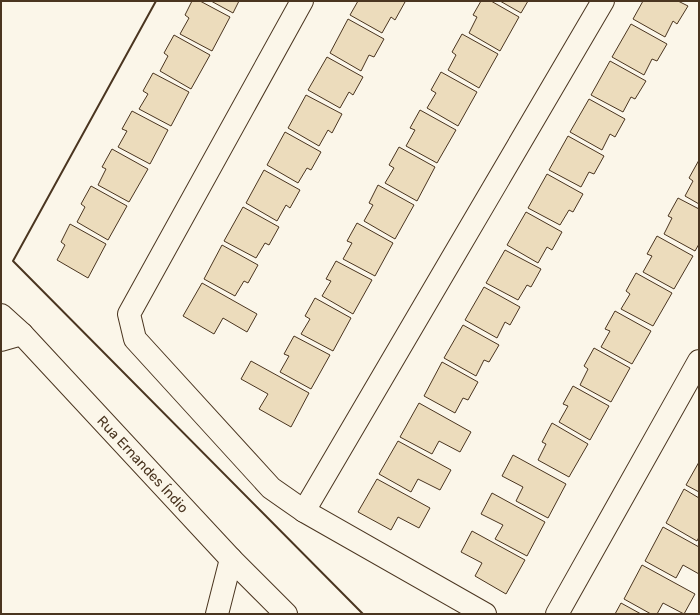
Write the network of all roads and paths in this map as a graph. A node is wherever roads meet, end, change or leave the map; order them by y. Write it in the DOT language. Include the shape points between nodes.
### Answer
graph roads {
  1 [pos="302,1"];
  2 [pos="603,1"];
  3 [pos="1,315"];
  4 [pos="22,334"];
  5 [pos="1,340"];
  6 [pos="699,361"];
  7 [pos="304,511"];
  8 [pos="231,559"];
  9 [pos="217,614"];
  10 [pos="286,614"];
  11 [pos="485,614"];
  12 [pos="557,614"];
  1 -- 7 [label="street" via="129,314 135,340 271,488"];
  2 -- 7 [label="street"];
  3 -- 4 [label="street, Rua Ernandes Índio"];
  4 -- 5 [label="street"];
  4 -- 8 [label="street, Rua Ernandes Índio"];
  6 -- 12 [label="street"];
  7 -- 11 [label="street"];
  8 -- 9 [label="street"];
  8 -- 10 [label="street, Rua Ernandes Índio"];
}
